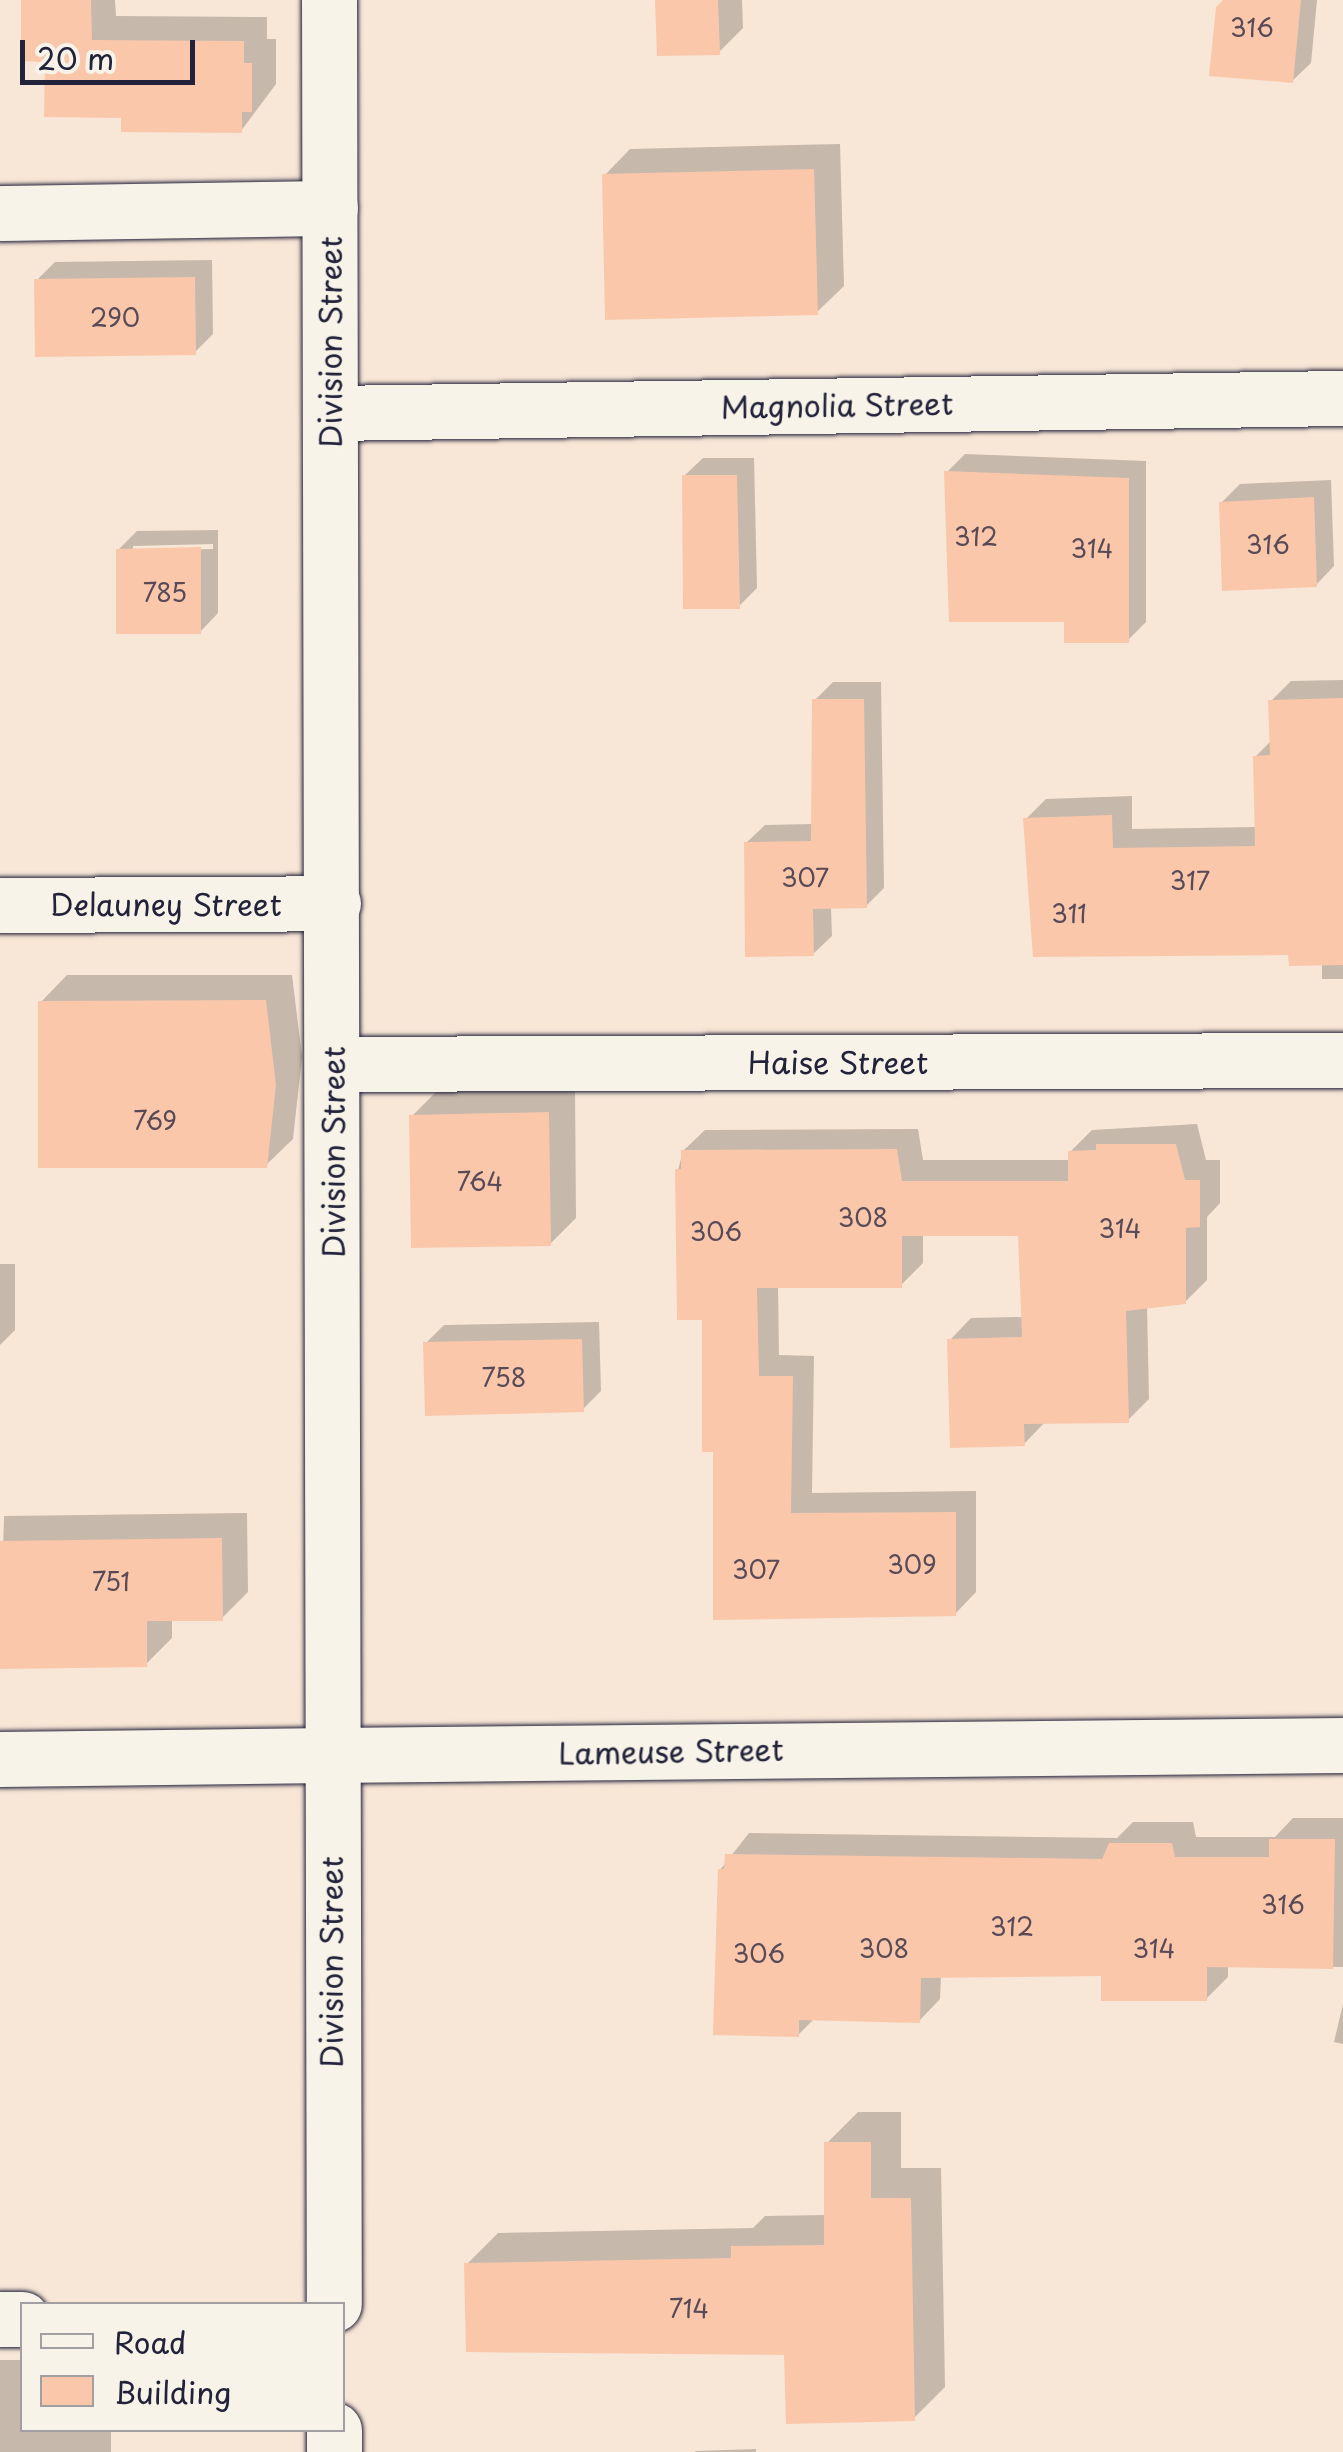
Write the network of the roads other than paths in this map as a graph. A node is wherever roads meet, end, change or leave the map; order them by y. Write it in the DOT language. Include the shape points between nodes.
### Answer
graph roads {
  1 [pos="328,0"];
  2 [pos="330,208"];
  3 [pos="0,213"];
  4 [pos="1343,398"];
  5 [pos="330,413"];
  6 [pos="332,902"];
  7 [pos="0,906"];
  8 [pos="1343,1060"];
  9 [pos="334,1064"];
  10 [pos="1343,1745"];
  11 [pos="330,1755"];
  12 [pos="0,1759"];
  13 [pos="334,2302"];
  1 -- 2 [label="street, Division Street"];
  2 -- 3 [label="street"];
  2 -- 5 [label="street, Division Street"];
  4 -- 5 [label="street, Magnolia Street"];
  5 -- 6 [label="street, Division Street"];
  6 -- 7 [label="street, Delauney Street"];
  6 -- 9 [label="street, Division Street"];
  8 -- 9 [label="street, Haise Street"];
  9 -- 11 [label="street, Division Street"];
  10 -- 11 [label="street, Lameuse Street"];
  11 -- 12 [label="street, Lameuse Street"];
  11 -- 13 [label="street, Division Street"];
}
